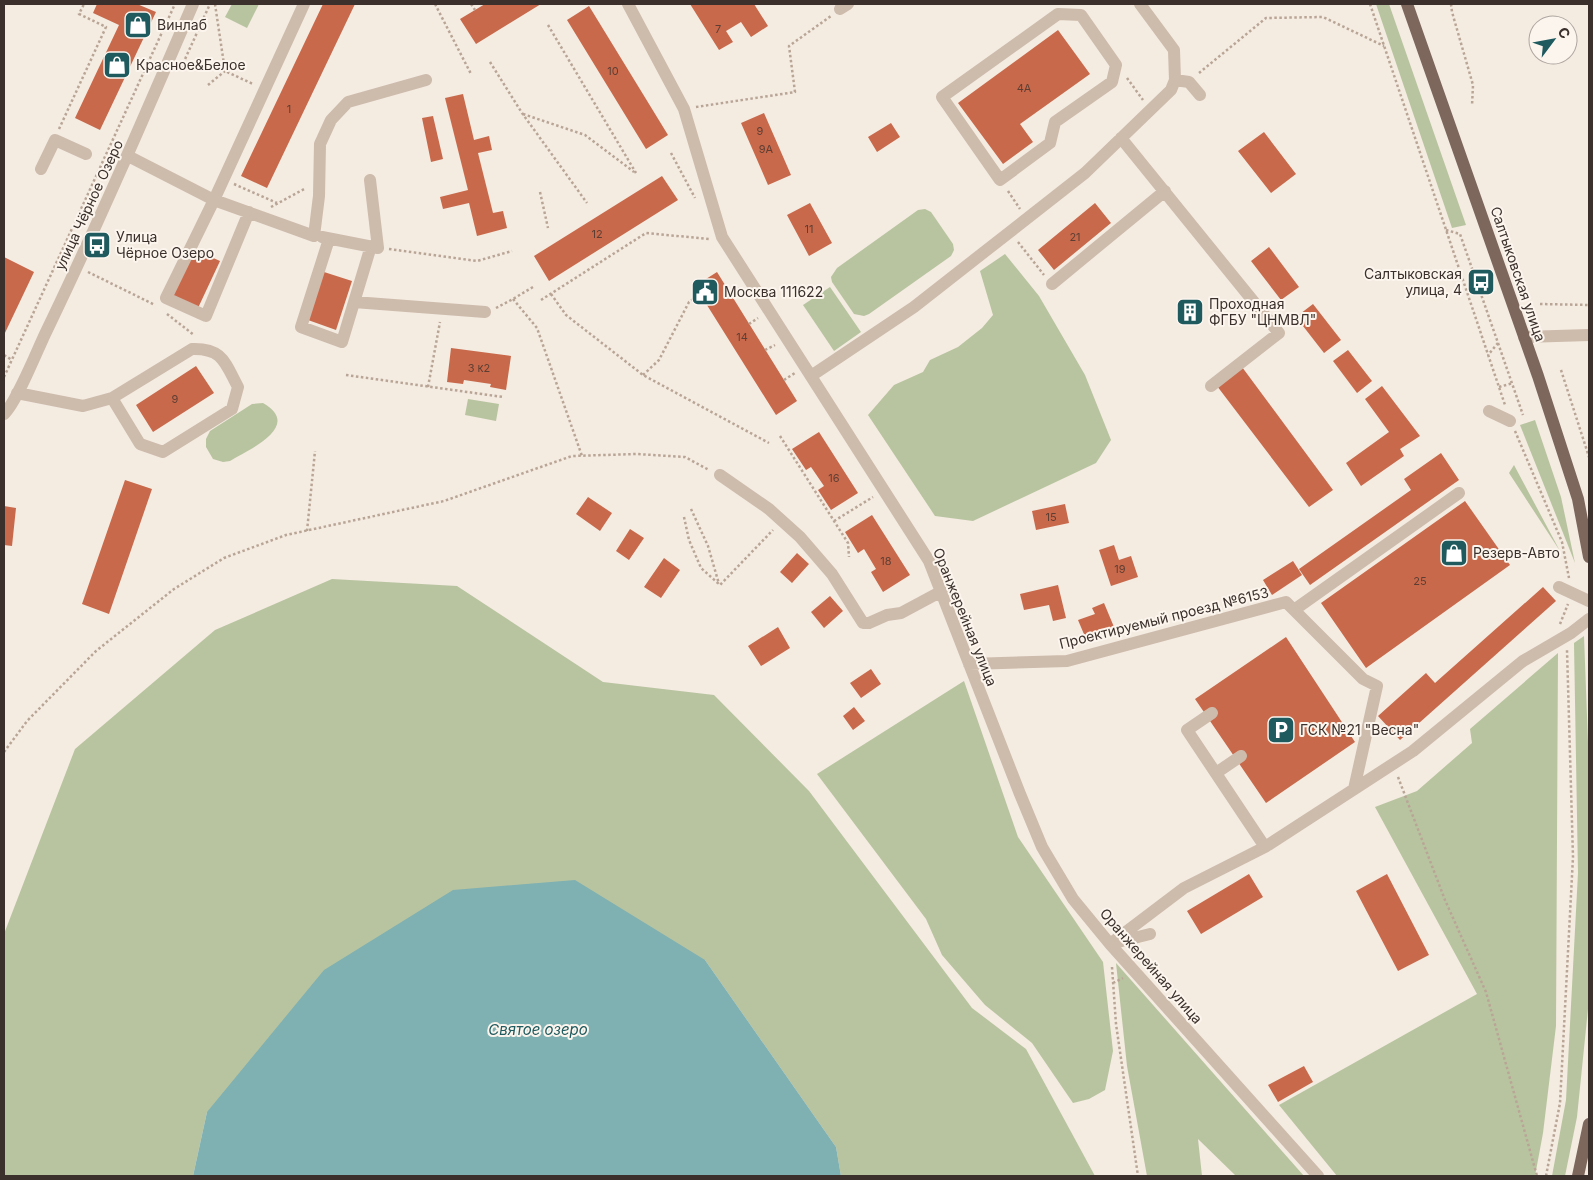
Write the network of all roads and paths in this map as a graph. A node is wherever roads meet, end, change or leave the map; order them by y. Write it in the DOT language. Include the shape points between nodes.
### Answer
graph roads {
  1 [pos="84,4"];
  2 [pos="175,4"];
  3 [pos="193,4"];
  4 [pos="215,4"];
  5 [pos="304,4"];
  6 [pos="435,4"];
  7 [pos="471,4"];
  8 [pos="628,4"];
  9 [pos="1140,4"];
  10 [pos="1370,4"];
  11 [pos="1407,4"];
  12 [pos="1451,4"];
  13 [pos="844,7"];
  14 [pos="1054,9"];
  15 [pos="475,10"];
  16 [pos="548,25"];
  17 [pos="1384,46"];
  18 [pos="490,62"];
  19 [pos="1115,64"];
  20 [pos="225,71"];
  21 [pos="472,74"];
  22 [pos="426,80"];
  23 [pos="1175,80"];
  24 [pos="1189,82"];
  25 [pos="208,85"];
  26 [pos="265,89"];
  27 [pos="1200,95"];
  28 [pos="1146,102"];
  29 [pos="1472,106"];
  30 [pos="684,109"];
  31 [pos="522,113"];
  32 [pos="1121,138"];
  33 [pos="55,140"];
  34 [pos="671,153"];
  35 [pos="86,154"];
  36 [pos="128,156"];
  37 [pos="41,169"];
  38 [pos="223,179"];
  39 [pos="370,180"];
  40 [pos="1000,180"];
  41 [pos="320,181"];
  42 [pos="1165,191"];
  43 [pos="540,192"];
  44 [pos="214,200"];
  45 [pos="697,200"];
  46 [pos="278,203"];
  47 [pos="587,203"];
  48 [pos="253,214"];
  49 [pos="1024,215"];
  50 [pos="548,228"];
  51 [pos="1446,230"];
  52 [pos="1010,232"];
  53 [pos="314,236"];
  54 [pos="709,238"];
  55 [pos="329,239"];
  56 [pos="374,247"];
  57 [pos="512,250"];
  58 [pos="87,271"];
  59 [pos="745,284"];
  60 [pos="1052,284"];
  61 [pos="533,287"];
  62 [pos="551,294"];
  63 [pos="700,294"];
  64 [pos="730,294"];
  65 [pos="513,299"];
  66 [pos="541,300"];
  67 [pos="354,302"];
  68 [pos="1540,304"];
  69 [pos="1589,305"];
  70 [pos="157,307"];
  71 [pos="443,309"];
  72 [pos="164,311"];
  73 [pos="485,312"];
  74 [pos="764,315"];
  75 [pos="749,324"];
  76 [pos="1589,335"];
  77 [pos="1524,337"];
  78 [pos="781,341"];
  79 [pos="1498,343"];
  80 [pos="206,349"];
  81 [pos="765,350"];
  82 [pos="4,355"];
  83 [pos="1488,355"];
  84 [pos="12,360"];
  85 [pos="1561,370"];
  86 [pos="806,373"];
  87 [pos="346,375"];
  88 [pos="643,375"];
  89 [pos="4,377"];
  90 [pos="784,380"];
  91 [pos="1513,383"];
  92 [pos="1210,386"];
  93 [pos="428,387"];
  94 [pos="1499,387"];
  95 [pos="17,393"];
  96 [pos="503,397"];
  97 [pos="112,398"];
  98 [pos="1489,411"];
  99 [pos="4,414"];
  100 [pos="1523,416"];
  101 [pos="1510,421"];
  102 [pos="780,436"];
  103 [pos="769,443"];
  104 [pos="315,451"];
  105 [pos="582,456"];
  106 [pos="1589,457"];
  107 [pos="720,475"];
  108 [pos="1459,493"];
  109 [pos="880,494"];
  110 [pos="691,509"];
  111 [pos="684,517"];
  112 [pos="782,520"];
  113 [pos="834,521"];
  114 [pos="307,531"];
  115 [pos="849,557"];
  116 [pos="1589,557"];
  117 [pos="720,585"];
  118 [pos="1559,587"];
  119 [pos="942,591"];
  120 [pos="1572,593"];
  121 [pos="1589,601"];
  122 [pos="1294,610"];
  123 [pos="1589,620"];
  124 [pos="1571,633"];
  125 [pos="969,664"];
  126 [pos="1212,713"];
  127 [pos="4,752"];
  128 [pos="1241,756"];
  129 [pos="1393,764"];
  130 [pos="1216,773"];
  131 [pos="1354,790"];
  132 [pos="1265,847"];
  133 [pos="1150,934"];
  134 [pos="1110,944"];
  135 [pos="1111,959"];
  136 [pos="1589,1124"];
  137 [pos="1138,1176"];
  138 [pos="1318,1176"];
  139 [pos="1537,1176"];
  140 [pos="1546,1176"];
  141 [pos="1578,1176"];
  1 -- 33 [label="path" via="79,14 106,27"];
  2 -- 84 [label="path"];
  3 -- 36 [label="street, улица Чёрное Озеро"];
  4 -- 20 [label="path"];
  5 -- 26 [label="street"];
  6 -- 21 [label="path"];
  7 -- 15 [label="path"];
  8 -- 30 [label="street, Оранжерейная улица"];
  9 -- 23 [label="street" via="1174,50"];
  10 -- 17 [label="path"];
  11 -- 77 [label="main road, Салтыковская улица"];
  12 -- 29 [label="path" via="1473,85"];
  13 -- 30 [label="path" via="789,46 795,92"];
  14 -- 19 [label="street" via="1081,15"];
  14 -- 40 [label="street" via="942,97"];
  16 -- 31 [label="path" via="636,173 584,135"];
  17 -- 24 [label="path" via="1323,17 1266,18"];
  17 -- 51 [label="path"];
  18 -- 31 [label="path"];
  19 -- 28 [label="path"];
  19 -- 40 [label="street" via="1112,82 1055,122 1050,143"];
  20 -- 25 [label="path"];
  20 -- 26 [label="path"];
  22 -- 41 [label="street" via="348,102 331,120 320,144"];
  23 -- 24 [label="street"];
  23 -- 32 [label="street" via="1171,90"];
  24 -- 27 [label="street"];
  26 -- 38 [label="street"];
  30 -- 86 [label="street, Оранжерейная улица" via="722,237"];
  31 -- 47 [label="path"];
  32 -- 42 [label="street"];
  32 -- 52 [label="street" via="1085,173"];
  33 -- 35 [label="street"];
  33 -- 37 [label="street"];
  34 -- 45 [label="path"];
  36 -- 44 [label="street"];
  36 -- 95 [label="street, улица Чёрное Озеро"];
  38 -- 44 [label="street"];
  38 -- 46 [label="path"];
  39 -- 56 [label="street"];
  40 -- 49 [label="path"];
  41 -- 46 [label="path"];
  41 -- 53 [label="street"];
  42 -- 60 [label="street"];
  42 -- 92 [label="street" via="1279,333"];
  43 -- 50 [label="path"];
  44 -- 48 [label="street"];
  44 -- 48 [label="street" via="166,298 206,316"];
  46 -- 48 [label="path"];
  48 -- 53 [label="street"];
  51 -- 79 [label="path" via="1460,234"];
  51 -- 83 [label="path"];
  52 -- 60 [label="path"];
  52 -- 86 [label="street" via="914,307"];
  53 -- 55 [label="street"];
  54 -- 62 [label="path" via="646,233"];
  55 -- 56 [label="street"];
  55 -- 67 [label="street" via="301,328 342,342"];
  56 -- 57 [label="path" via="477,261"];
  56 -- 67 [label="street"];
  58 -- 70 [label="path"];
  59 -- 64 [label="path"];
  61 -- 65 [label="path"];
  62 -- 66 [label="path"];
  62 -- 88 [label="path" via="566,314"];
  63 -- 88 [label="path" via="689,302 659,360"];
  65 -- 73 [label="path"];
  65 -- 105 [label="path" via="537,328"];
  67 -- 71 [label="street"];
  68 -- 69 [label="path"];
  71 -- 73 [label="street"];
  71 -- 93 [label="path"];
  72 -- 80 [label="path"];
  74 -- 75 [label="path"];
  76 -- 77 [label="street"];
  77 -- 116 [label="main road, Салтыковская улица" via="1578,499"];
  78 -- 81 [label="path"];
  79 -- 83 [label="path"];
  79 -- 91 [label="path"];
  80 -- 97 [label="street" via="192,349"];
  80 -- 97 [label="street" via="219,354 238,387 232,409 163,452 140,444"];
  82 -- 84 [label="path"];
  83 -- 94 [label="path"];
  84 -- 89 [label="path"];
  85 -- 106 [label="path"];
  86 -- 90 [label="path"];
  86 -- 119 [label="street, Оранжерейная улица" via="929,561"];
  87 -- 93 [label="path"];
  88 -- 103 [label="path"];
  91 -- 94 [label="path"];
  91 -- 100 [label="path"];
  93 -- 96 [label="path"];
  94 -- 101 [label="path"];
  95 -- 97 [label="street" via="83,406"];
  95 -- 99 [label="street, улица Чёрное Озеро"];
  98 -- 101 [label="street"];
  101 -- 120 [label="path" via="1562,542"];
  102 -- 113 [label="path"];
  104 -- 114 [label="path"];
  105 -- 107 [label="path" via="638,454 685,457"];
  105 -- 114 [label="path" via="572,456 444,501"];
  107 -- 112 [label="street"];
  108 -- 122 [label="street"];
  109 -- 113 [label="path"];
  110 -- 117 [label="path" via="708,546"];
  111 -- 117 [label="path" via="689,540 701,568"];
  112 -- 117 [label="path"];
  112 -- 119 [label="street" via="832,574 863,623 901,613"];
  113 -- 115 [label="path" via="848,543"];
  114 -- 127 [label="path" via="286,535 224,558 174,589 96,652 27,721"];
  118 -- 120 [label="street"];
  119 -- 125 [label="street, Оранжерейная улица"];
  120 -- 121 [label="street"];
  122 -- 125 [label="street, Проектируемый проезд №6153" via="1286,602 1067,661"];
  122 -- 131 [label="street" via="1363,679 1377,686"];
  123 -- 124 [label="street"];
  124 -- 129 [label="street" via="1522,661"];
  124 -- 140 [label="path" via="1566,651 1573,856 1560,1104"];
  125 -- 134 [label="street, Оранжерейная улица" via="1042,847 1073,899"];
  126 -- 130 [label="street" via="1187,730"];
  128 -- 130 [label="street"];
  129 -- 131 [label="street"];
  129 -- 139 [label="path" via="1445,900 1486,992"];
  130 -- 132 [label="street"];
  131 -- 132 [label="street"];
  132 -- 134 [label="street" via="1184,888"];
  133 -- 134 [label="street"];
  134 -- 138 [label="street, Оранжерейная улица"];
  135 -- 137 [label="path" via="1116,1024"];
  136 -- 141 [label="main road"];
}
